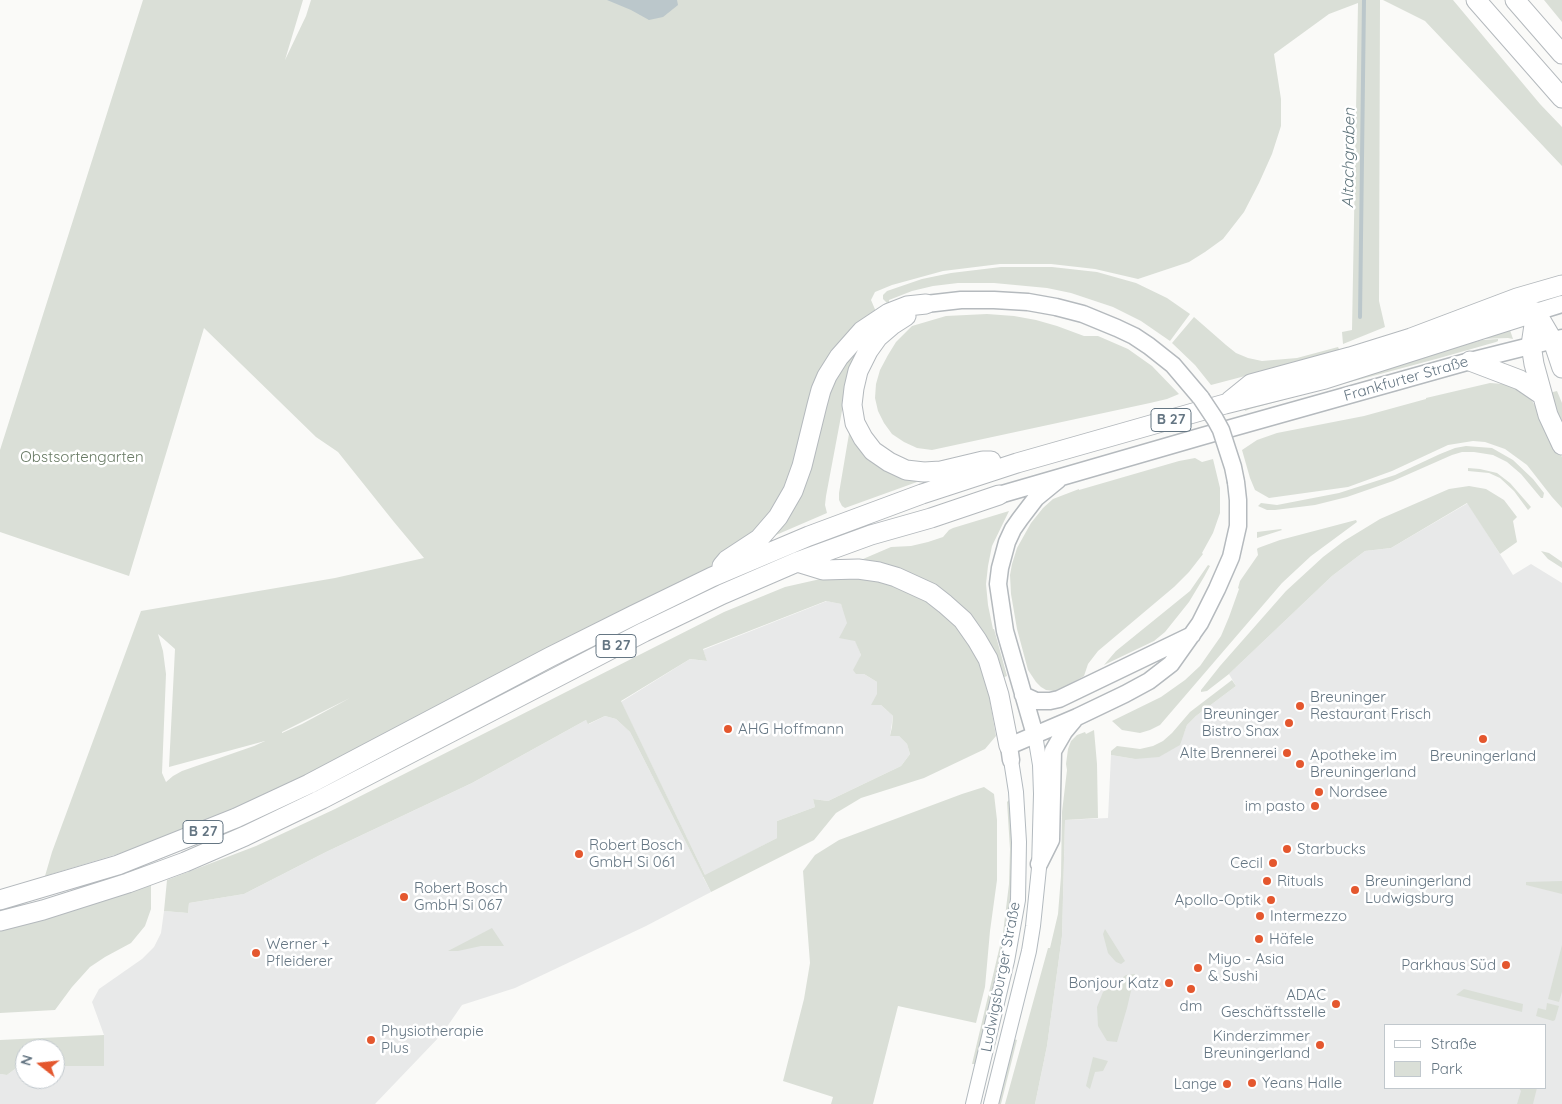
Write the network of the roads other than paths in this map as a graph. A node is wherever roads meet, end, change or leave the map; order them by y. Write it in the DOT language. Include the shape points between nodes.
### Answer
graph roads {
  1 [pos="1476,0"];
  2 [pos="1515,0"];
  3 [pos="1562,54"];
  4 [pos="1562,98"];
  5 [pos="1562,285"];
  6 [pos="926,304"];
  7 [pos="1562,304"];
  8 [pos="1536,312"];
  9 [pos="1558,339"];
  10 [pos="1531,345"];
  11 [pos="1470,361"];
  12 [pos="1562,368"];
  13 [pos="1542,395"];
  14 [pos="1225,404"];
  15 [pos="1562,445"];
  16 [pos="1017,463"];
  17 [pos="1063,476"];
  18 [pos="999,495"];
  19 [pos="797,562"];
  20 [pos="712,578"];
  21 [pos="1193,634"];
  22 [pos="1023,695"];
  23 [pos="1077,717"];
  24 [pos="1035,735"];
  25 [pos="1010,753"];
  26 [pos="1039,864"];
  27 [pos="0,900"];
  28 [pos="0,921"];
  29 [pos="973,1104"];
  30 [pos="991,1104"];
  1 -- 4 [label="highway"];
  2 -- 3 [label="highway"];
  5 -- 14 [label="highway" via="1517,298 1411,338 1251,384"];
  6 -- 16 [label="highway" via="892,325 868,351 854,388 852,406 863,438 873,451 906,470 941,472 984,461"];
  6 -- 20 [label="highway" via="907,306 889,313 862,331 839,357 827,376 816,405 793,492 778,517 758,539 727,560"];
  6 -- 21 [label="main road, bridge" via="961,300 1028,302 1083,314 1150,346 1194,389 1215,419 1226,443 1236,482 1238,526 1231,557"];
  7 -- 8 [label="main road, Frankfurter Straße / B 27"];
  8 -- 9 [label="highway"];
  8 -- 10 [label="highway"];
  8 -- 14 [label="highway, Frankfurter Straße / B 27" via="1325,378"];
  9 -- 10 [label="main road, Frankfurter Straße / B 27"];
  9 -- 12 [label="highway"];
  10 -- 11 [label="main road, Frankfurter Straße / B 27"];
  10 -- 13 [label="highway"];
  11 -- 13 [label="highway" via="1520,380"];
  11 -- 17 [label="main road, Frankfurter Straße / B 27"];
  13 -- 15 [label="highway"];
  14 -- 16 [label="highway, B 27"];
  16 -- 20 [label="highway, B 27" via="830,528"];
  17 -- 18 [label="main road, B 27"];
  17 -- 22 [label="main road" via="1036,498 1020,519 1007,542 1000,568 998,584 1005,631"];
  18 -- 19 [label="highway, B 27"];
  19 -- 25 [label="highway" via="823,570 858,569 896,577 930,593 963,620 988,659 999,695"];
  19 -- 28 [label="highway, B 27" via="644,632 245,836 128,883"];
  20 -- 27 [label="highway, B 27" via="550,657 309,784 236,818 118,865"];
  21 -- 22 [label="main road" via="1059,700 1036,700"];
  21 -- 23 [label="main road" via="1171,664 1149,681"];
  22 -- 24 [label="main road"];
  23 -- 24 [label="main road"];
  23 -- 26 [label="main road" via="1053,750 1051,840"];
  24 -- 25 [label="main road"];
  24 -- 26 [label="main road, Ludwigsburger Straße" via="1042,794"];
  25 -- 29 [label="main road, Ludwigsburger Straße" via="1019,842 1018,900"];
  26 -- 30 [label="main road, Ludwigsburger Straße" via="1029,952"];
}
